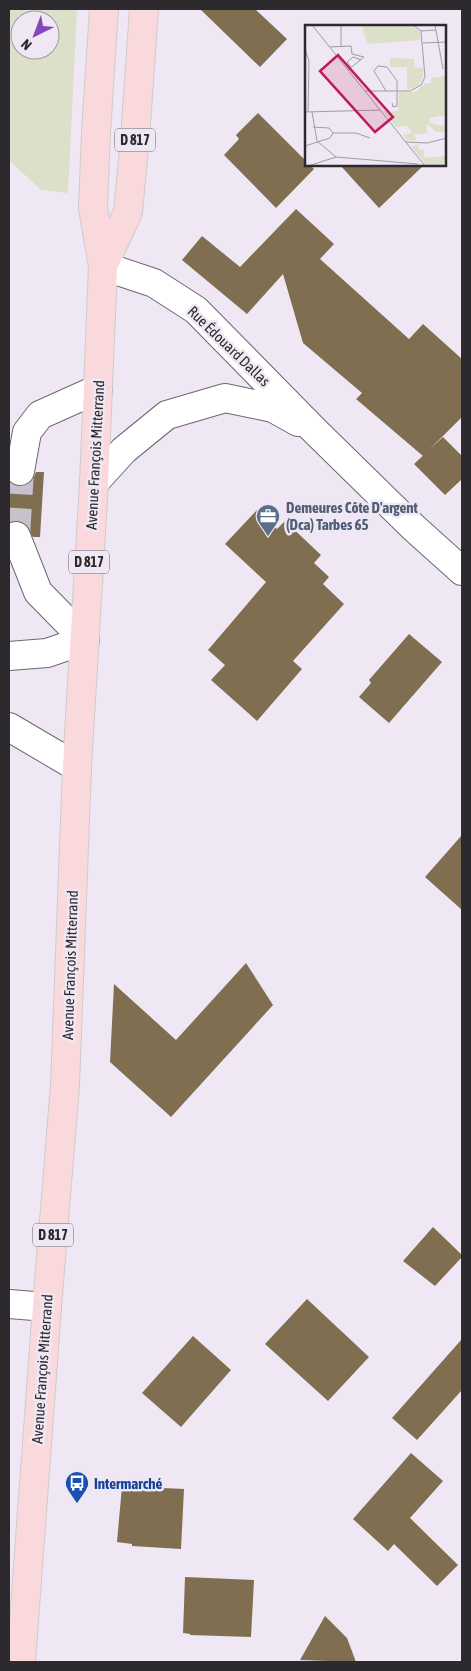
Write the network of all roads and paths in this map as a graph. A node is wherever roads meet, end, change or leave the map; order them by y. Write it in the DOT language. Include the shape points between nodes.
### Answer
graph roads {
  1 [pos="104,9"];
  2 [pos="144,9"];
  3 [pos="104,266"];
  4 [pos="98,390"];
  5 [pos="315,431"];
  6 [pos="20,471"];
  7 [pos="94,484"];
  8 [pos="12,546"];
  9 [pos="462,571"];
  10 [pos="85,640"];
  11 [pos="9,656"];
  12 [pos="9,727"];
  13 [pos="77,767"];
  14 [pos="9,1304"];
  15 [pos="47,1308"];
  16 [pos="20,1662"];
  1 -- 3 [label="main road, Avenue François Mitterrand / D 817" via="93,208"];
  2 -- 3 [label="main road, Avenue François Mitterrand / D 817" via="128,212"];
  3 -- 4 [label="main road, Avenue François Mitterrand / D 817"];
  3 -- 5 [label="street, Rue Édouard Dallas" via="154,283 196,310"];
  4 -- 6 [label="street" via="40,415 27,432"];
  4 -- 7 [label="main road, Avenue François Mitterrand / D 817"];
  5 -- 7 [label="street, Rue Édouard Dallas" via="273,408 225,398 167,415 124,450"];
  5 -- 9 [label="street, Rue Édouard Dallas"];
  7 -- 10 [label="main road, Avenue François Mitterrand / D 817"];
  8 -- 10 [label="street" via="38,592"];
  10 -- 11 [label="street" via="47,653"];
  10 -- 13 [label="main road, Avenue François Mitterrand / D 817"];
  12 -- 13 [label="street"];
  13 -- 15 [label="main road, Avenue François Mitterrand / D 817" via="65,1085"];
  14 -- 15 [label="street"];
  15 -- 16 [label="main road, Avenue François Mitterrand / D 817"];
}
